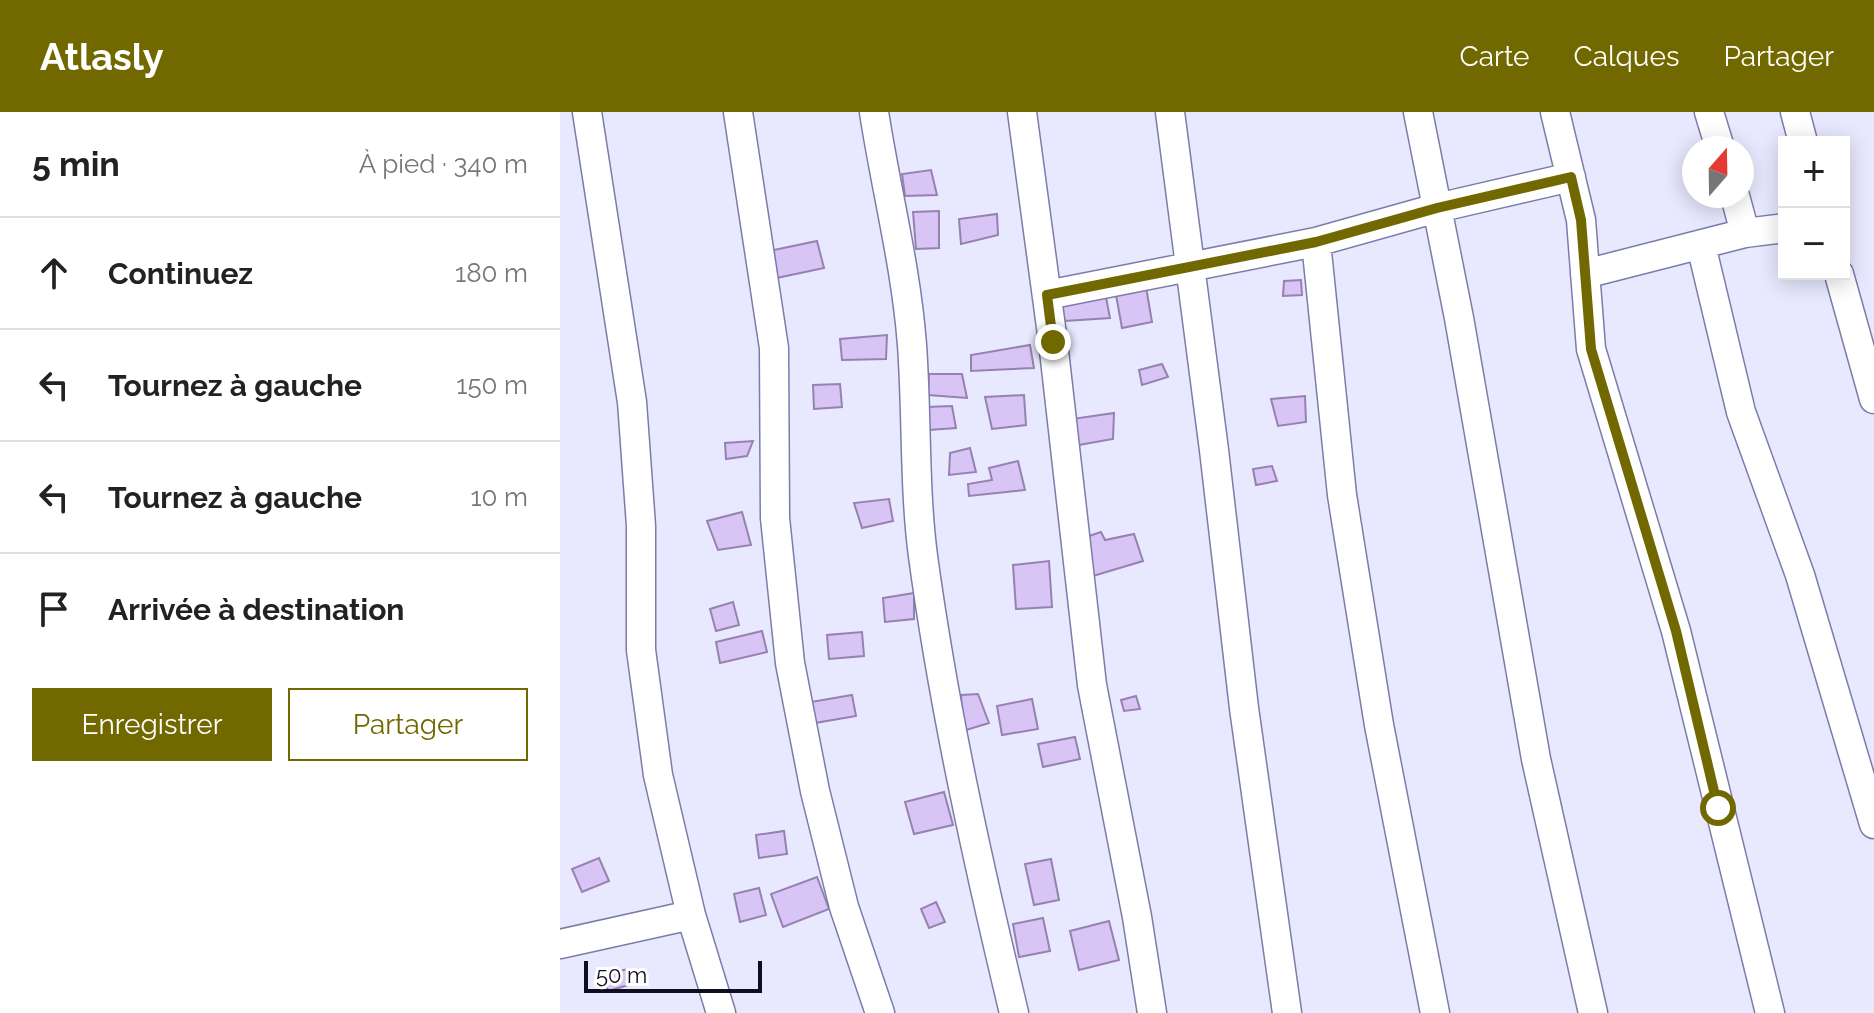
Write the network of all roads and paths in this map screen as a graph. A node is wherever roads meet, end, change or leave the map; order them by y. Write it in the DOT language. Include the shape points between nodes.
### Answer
graph roads {
  1 [pos="587,112"];
  2 [pos="738,112"];
  3 [pos="874,112"];
  4 [pos="1022,112"];
  5 [pos="1170,112"];
  6 [pos="1418,112"];
  7 [pos="1555,112"];
  8 [pos="1709,112"];
  9 [pos="1795,112"];
  10 [pos="1716,136"];
  11 [pos="1801,136"];
  12 [pos="1571,177"];
  13 [pos="1437,208"];
  14 [pos="1738,208"];
  15 [pos="1778,229"];
  16 [pos="1745,233"];
  17 [pos="1316,242"];
  18 [pos="1701,245"];
  19 [pos="1190,267"];
  20 [pos="1585,274"];
  21 [pos="1841,280"];
  22 [pos="1047,295"];
  23 [pos="1874,399"];
  24 [pos="1874,824"];
  25 [pos="691,915"];
  26 [pos="560,943"];
  27 [pos="721,1013"];
  28 [pos="880,1013"];
  29 [pos="1014,1013"];
  30 [pos="1152,1013"];
  31 [pos="1287,1013"];
  32 [pos="1435,1013"];
  33 [pos="1593,1013"];
  34 [pos="1770,1013"];
  1 -- 25 [label="street" via="632,402 643,666 658,775"];
  2 -- 28 [label="street" via="774,348 775,518 790,663 844,907"];
  3 -- 29 [label="street" via="912,342 922,553 946,698"];
  4 -- 22 [label="street"];
  5 -- 19 [label="street"];
  6 -- 13 [label="street"];
  7 -- 12 [label="street"];
  8 -- 10 [label="street"];
  9 -- 11 [label="street"];
  12 -- 13 [label="street"];
  12 -- 20 [label="street"];
  13 -- 17 [label="street"];
  13 -- 33 [label="street" via="1536,759"];
  14 -- 16 [label="street"];
  15 -- 16 [label="street"];
  16 -- 18 [label="street"];
  17 -- 19 [label="street"];
  17 -- 32 [label="street" via="1342,495 1379,725"];
  18 -- 20 [label="street"];
  18 -- 24 [label="street" via="1741,412 1800,575"];
  19 -- 22 [label="street"];
  19 -- 31 [label="street"];
  20 -- 34 [label="street" via="1591,349 1676,631"];
  21 -- 23 [label="street"];
  22 -- 30 [label="street" via="1092,685"];
  25 -- 26 [label="street"];
  25 -- 27 [label="street"];
}
